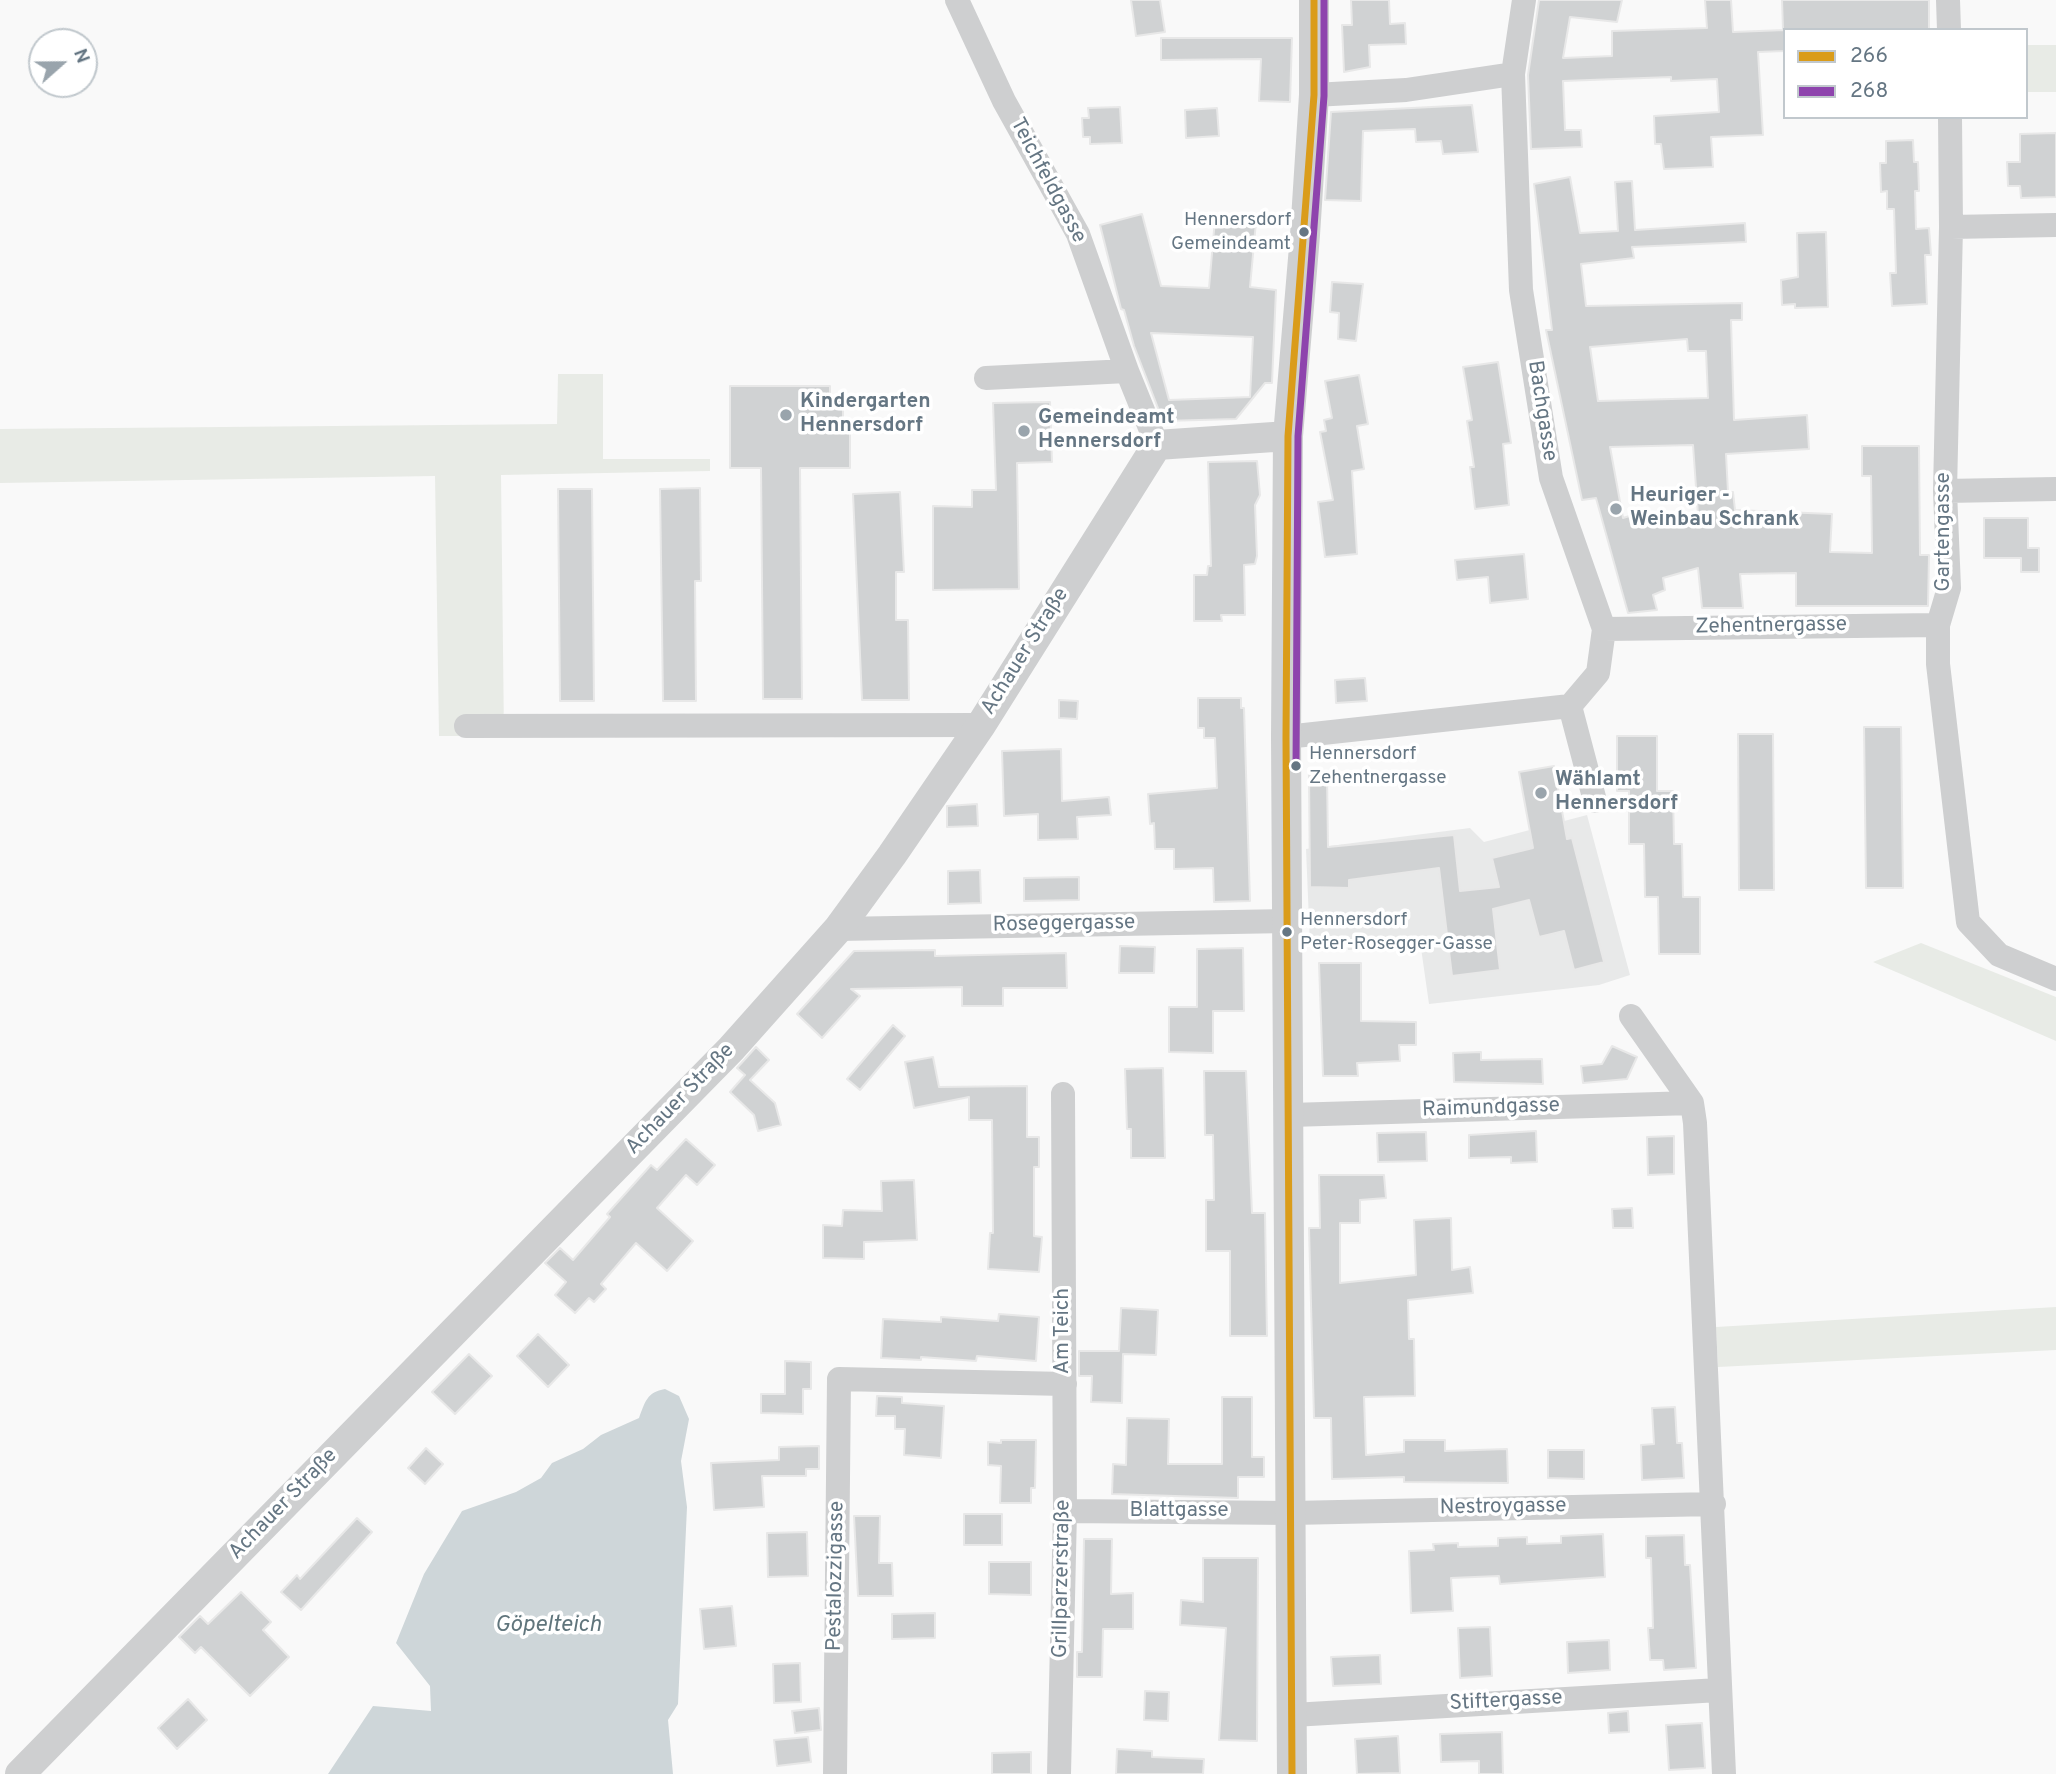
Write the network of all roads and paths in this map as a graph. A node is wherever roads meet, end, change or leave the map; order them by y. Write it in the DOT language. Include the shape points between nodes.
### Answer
graph roads {
  1 [pos="957,0"];
  2 [pos="1314,0"];
  3 [pos="1524,0"];
  4 [pos="1948,0"];
  5 [pos="1949,28"];
  6 [pos="1513,74"];
  7 [pos="1314,95"];
  8 [pos="1950,119"];
  9 [pos="2056,225"];
  10 [pos="1951,227"];
  11 [pos="1127,372"];
  12 [pos="986,378"];
  13 [pos="1288,436"];
  14 [pos="1157,444"];
  15 [pos="2056,489"];
  16 [pos="1945,491"];
  17 [pos="1938,625"];
  18 [pos="1604,629"];
  19 [pos="1570,706"];
  20 [pos="981,725"];
  21 [pos="466,726"];
  22 [pos="1286,737"];
  23 [pos="1595,801"];
  24 [pos="1289,921"];
  25 [pos="838,929"];
  26 [pos="2056,979"];
  27 [pos="1630,1016"];
  28 [pos="1063,1094"];
  29 [pos="1692,1103"];
  30 [pos="1290,1115"];
  31 [pos="839,1379"];
  32 [pos="1065,1384"];
  33 [pos="1714,1504"];
  34 [pos="1065,1511"];
  35 [pos="1292,1513"];
  36 [pos="1719,1690"];
  37 [pos="1293,1715"];
  38 [pos="20,1774"];
  39 [pos="835,1774"];
  40 [pos="1059,1774"];
  41 [pos="1292,1774"];
  42 [pos="1724,1774"];
  1 -- 11 [label="street, Teichfeldgasse" via="1004,101 1078,234"];
  2 -- 7 [label="street"];
  3 -- 6 [label="street, Bachgasse"];
  4 -- 5 [label="street"];
  6 -- 7 [label="street" via="1406,90"];
  6 -- 18 [label="street, Bachgasse" via="1521,290 1549,464"];
  7 -- 13 [label="street"];
  8 -- 10 [label="street, Gartengasse"];
  9 -- 10 [label="street"];
  10 -- 16 [label="street, Gartengasse"];
  11 -- 12 [label="street"];
  11 -- 14 [label="street, Teichfeldgasse"];
  13 -- 14 [label="street"];
  13 -- 22 [label="street"];
  14 -- 20 [label="street, Achauer Straße"];
  15 -- 16 [label="street"];
  16 -- 17 [label="street, Gartengasse" via="1949,588"];
  17 -- 18 [label="street, Zehentnergasse"];
  17 -- 26 [label="street, Gartengasse" via="1938,664 1968,922 1999,955"];
  18 -- 19 [label="street, Bachgasse" via="1598,674"];
  19 -- 22 [label="street"];
  19 -- 23 [label="street"];
  20 -- 21 [label="street"];
  20 -- 25 [label="street, Achauer Straße"];
  22 -- 24 [label="street"];
  24 -- 25 [label="street, Roseggergasse"];
  24 -- 30 [label="street"];
  25 -- 38 [label="street, Achauer Straße" via="731,1049"];
  27 -- 29 [label="street"];
  28 -- 32 [label="street, Am Teich"];
  29 -- 30 [label="street, Raimundgasse"];
  29 -- 33 [label="street"];
  30 -- 35 [label="street"];
  31 -- 32 [label="street, Am Teich"];
  31 -- 39 [label="street, Pestalozzigasse"];
  32 -- 34 [label="street, Grillparzerstraße"];
  33 -- 35 [label="street, Nestroygasse"];
  33 -- 36 [label="street"];
  34 -- 35 [label="street, Blattgasse"];
  34 -- 40 [label="street, Grillparzerstraße"];
  35 -- 37 [label="street"];
  36 -- 37 [label="street, Stiftergasse"];
  36 -- 42 [label="street"];
  37 -- 41 [label="street"];
}
